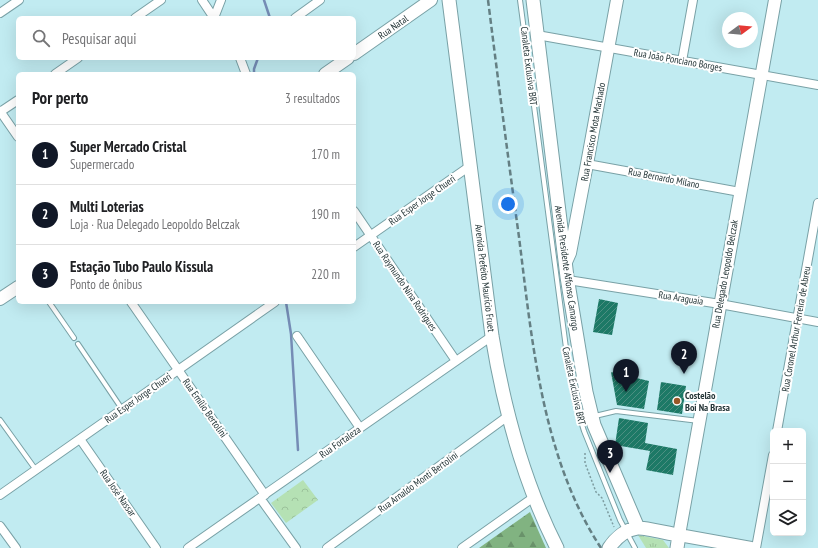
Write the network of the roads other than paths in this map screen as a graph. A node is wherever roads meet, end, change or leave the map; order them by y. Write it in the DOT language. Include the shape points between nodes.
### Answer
graph roads {
  1 [pos="19,0"];
  2 [pos="161,0"];
  3 [pos="202,0"];
  4 [pos="221,0"];
  5 [pos="320,0"];
  6 [pos="431,0"];
  7 [pos="449,0"];
  8 [pos="520,0"];
  9 [pos="533,0"];
  10 [pos="617,0"];
  11 [pos="693,0"];
  12 [pos="774,0"];
  13 [pos="0,13"];
  14 [pos="138,16"];
  15 [pos="213,16"];
  16 [pos="215,16"];
  17 [pos="298,16"];
  18 [pos="538,35"];
  19 [pos="608,48"];
  20 [pos="356,53"];
  21 [pos="75,60"];
  22 [pos="241,60"];
  23 [pos="345,60"];
  24 [pos="682,61"];
  25 [pos="58,72"];
  26 [pos="245,72"];
  27 [pos="328,72"];
  28 [pos="761,75"];
  29 [pos="818,85"];
  30 [pos="16,101"];
  31 [pos="0,112"];
  32 [pos="16,134"];
  33 [pos="587,164"];
  34 [pos="470,166"];
  35 [pos="740,192"];
  36 [pos="818,203"];
  37 [pos="356,214"];
  38 [pos="371,235"];
  39 [pos="356,246"];
  40 [pos="566,262"];
  41 [pos="568,280"];
  42 [pos="16,288"];
  43 [pos="0,299"];
  44 [pos="50,304"];
  45 [pos="133,304"];
  46 [pos="272,304"];
  47 [pos="720,304"];
  48 [pos="797,318"];
  49 [pos="818,322"];
  50 [pos="297,336"];
  51 [pos="492,336"];
  52 [pos="74,338"];
  53 [pos="78,344"];
  54 [pos="456,361"];
  55 [pos="178,370"];
  56 [pos="122,409"];
  57 [pos="508,416"];
  58 [pos="592,416"];
  59 [pos="0,420"];
  60 [pos="699,421"];
  61 [pos="360,428"];
  62 [pos="778,428"];
  63 [pos="80,439"];
  64 [pos="771,464"];
  65 [pos="36,470"];
  66 [pos="0,495"];
  67 [pos="262,496"];
  68 [pos="534,498"];
  69 [pos="0,526"];
  70 [pos="638,528"];
  71 [pos="625,532"];
  72 [pos="678,542"];
  73 [pos="16,548"];
  74 [pos="156,548"];
  75 [pos="188,548"];
  76 [pos="296,548"];
  77 [pos="327,548"];
  78 [pos="462,548"];
  79 [pos="557,548"];
  80 [pos="609,548"];
  81 [pos="635,548"];
  82 [pos="751,548"];
  83 [pos="756,548"];
  1 -- 13 [label="street"];
  2 -- 14 [label="street"];
  3 -- 15 [label="street"];
  4 -- 16 [label="street"];
  5 -- 17 [label="street"];
  6 -- 20 [label="street, Rua Natal"];
  7 -- 34 [label="main road, Avenida Prefeito Maurício Fruet"];
  8 -- 71 [label="lane, Canaleta Exclusiva BRT" via="575,402 601,476"];
  9 -- 18 [label="main road, Avenida Presidente Affonso Camargo"];
  10 -- 19 [label="street, Rua Francisco Mota Machado"];
  11 -- 24 [label="street"];
  12 -- 28 [label="street, Rua Delegado Leopoldo Belczak"];
  18 -- 19 [label="street, Rua João Ponciano Borges"];
  18 -- 40 [label="main road, Avenida Presidente Affonso Camargo"];
  19 -- 24 [label="street, Rua João Ponciano Borges"];
  19 -- 33 [label="street, Rua Francisco Mota Machado"];
  21 -- 25 [label="street"];
  22 -- 26 [label="street"];
  23 -- 27 [label="street"];
  24 -- 28 [label="street, Rua João Ponciano Borges"];
  28 -- 29 [label="street, Rua João Ponciano Borges"];
  28 -- 35 [label="street, Rua Delegado Leopoldo Belczak"];
  30 -- 31 [label="street"];
  31 -- 32 [label="street"];
  33 -- 35 [label="street, Rua Bernardo Milano"];
  33 -- 40 [label="street, Rua Francisco Mota Machado" via="570,253"];
  34 -- 38 [label="street, Rua Esper Jorge Chueri"];
  34 -- 51 [label="main road, Avenida Prefeito Maurício Fruet"];
  35 -- 47 [label="street, Rua Delegado Leopoldo Belczak"];
  36 -- 48 [label="street, Rua Coronel Arthur Ferreira de Abreu"];
  37 -- 38 [label="street, Rua Raymundo Nina Rodrigues"];
  38 -- 39 [label="street, Rua Esper Jorge Chueri"];
  38 -- 54 [label="street, Rua Raymundo Nina Rodrigues"];
  40 -- 41 [label="main road, Avenida Presidente Affonso Camargo"];
  41 -- 47 [label="street, Rua Araguaia"];
  41 -- 58 [label="main road, Avenida Presidente Affonso Camargo" via="580,362"];
  42 -- 43 [label="street"];
  44 -- 52 [label="lane"];
  45 -- 55 [label="street, Rua Emílio Bertolini"];
  46 -- 55 [label="street, Rua Esper Jorge Chueri"];
  47 -- 48 [label="street, Rua Araguaia"];
  47 -- 60 [label="street, Rua Delegado Leopoldo Belczak"];
  48 -- 49 [label="street, Rua Araguaia"];
  48 -- 62 [label="street, Rua Coronel Arthur Ferreira de Abreu"];
  50 -- 61 [label="street"];
  51 -- 54 [label="street, Rua Fortaleza"];
  51 -- 57 [label="main road, Avenida Prefeito Maurício Fruet"];
  53 -- 56 [label="lane"];
  54 -- 61 [label="street, Rua Fortaleza"];
  55 -- 56 [label="street, Rua Esper Jorge Chueri"];
  55 -- 67 [label="street, Rua Emílio Bertolini"];
  56 -- 63 [label="street, Rua Esper Jorge Chueri"];
  57 -- 68 [label="main road, Avenida Prefeito Maurício Fruet"];
  57 -- 77 [label="street, Rua Arnaldo Monti Bertolini"];
  58 -- 60 [label="lane" via="616,411"];
  58 -- 70 [label="main road, Avenida Presidente Affonso Camargo"];
  59 -- 65 [label="lane"];
  60 -- 72 [label="street, Rua Delegado Leopoldo Belczak"];
  61 -- 67 [label="street, Rua Fortaleza"];
  63 -- 65 [label="street, Rua Esper Jorge Chueri"];
  63 -- 74 [label="street, Rua José Nassar"];
  64 -- 83 [label="street"];
  65 -- 66 [label="street, Rua Esper Jorge Chueri"];
  67 -- 75 [label="street, Rua Fortaleza"];
  67 -- 76 [label="street, Rua Emílio Bertolini"];
  68 -- 78 [label="street"];
  68 -- 79 [label="main road, Avenida Prefeito Maurício Fruet"];
  69 -- 73 [label="street"];
  70 -- 71 [label="main road"];
  70 -- 72 [label="main road"];
  71 -- 80 [label="main road"];
  71 -- 81 [label="lane, Canaleta Exclusiva BRT"];
  72 -- 82 [label="street"];
}
